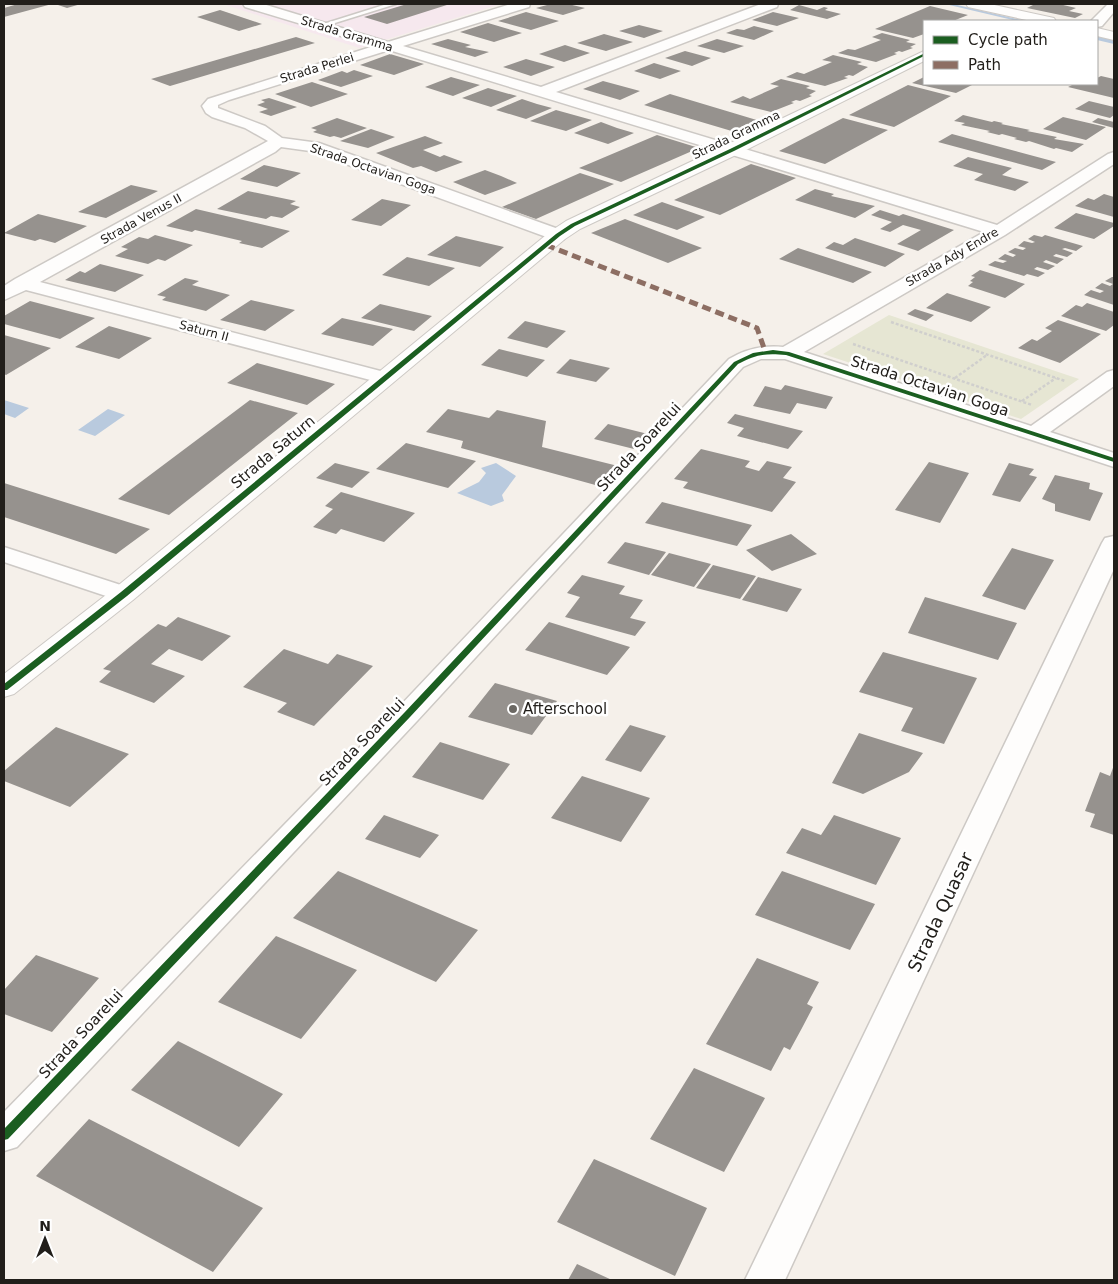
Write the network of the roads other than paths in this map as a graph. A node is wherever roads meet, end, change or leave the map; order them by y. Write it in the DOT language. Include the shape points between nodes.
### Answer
graph roads {
  1 [pos="250,4"];
  2 [pos="393,4"];
  3 [pos="524,4"];
  4 [pos="772,4"];
  5 [pos="973,4"];
  6 [pos="1114,5"];
  7 [pos="1002,17"];
  8 [pos="1037,20"];
  9 [pos="1098,22"];
  10 [pos="320,26"];
  11 [pos="1098,32"];
  12 [pos="1114,36"];
  13 [pos="388,46"];
  14 [pos="923,55"];
  15 [pos="540,92"];
  16 [pos="224,97"];
  17 [pos="277,142"];
  18 [pos="732,150"];
  19 [pos="1114,157"];
  20 [pos="998,231"];
  21 [pos="558,236"];
  22 [pos="22,283"];
  23 [pos="4,294"];
  24 [pos="787,354"];
  25 [pos="736,363"];
  26 [pos="1114,376"];
  27 [pos="385,378"];
  28 [pos="1033,434"];
  29 [pos="1114,460"];
  30 [pos="1114,543"];
  31 [pos="4,554"];
  32 [pos="124,594"];
  33 [pos="4,688"];
  34 [pos="4,1136"];
  35 [pos="765,1280"];
  1 -- 10 [label="street, Strada Gramma"];
  2 -- 10 [label="lane"];
  3 -- 13 [label="street, Strada Perlei"];
  4 -- 15 [label="street"];
  5 -- 7 [label="street"];
  6 -- 9 [label="street"];
  7 -- 8 [label="street"];
  10 -- 13 [label="street, Strada Gramma"];
  11 -- 12 [label="street"];
  13 -- 15 [label="street, Strada Gramma"];
  13 -- 16 [label="street, Strada Perlei"];
  14 -- 18 [label="street, Strada Gramma"];
  15 -- 18 [label="street, Strada Gramma"];
  16 -- 17 [label="street, Strada Octavian Goga" via="213,102 211,110 266,132"];
  17 -- 21 [label="street, Strada Octavian Goga" via="314,146"];
  17 -- 22 [label="street, Strada Venus II"];
  18 -- 20 [label="street, Strada Gramma"];
  18 -- 21 [label="street, Strada Gramma" via="573,225"];
  19 -- 20 [label="street, Strada Ady Endre"];
  20 -- 24 [label="street, Strada Ady Endre"];
  21 -- 27 [label="street, Strada Saturn"];
  22 -- 23 [label="street, Strada Venus II"];
  22 -- 27 [label="street, Saturn II"];
  24 -- 25 [label="street, Strada Octavian Goga" via="765,351 751,354"];
  24 -- 28 [label="street, Strada Octavian Goga"];
  25 -- 34 [label="street, Strada Soarelui" via="407,715"];
  26 -- 28 [label="street"];
  27 -- 32 [label="street, Strada Saturn"];
  28 -- 29 [label="street, Strada Octavian Goga"];
  30 -- 35 [label="street, Strada Quasar"];
  31 -- 32 [label="street"];
  32 -- 33 [label="street, Strada Saturn"];
}
